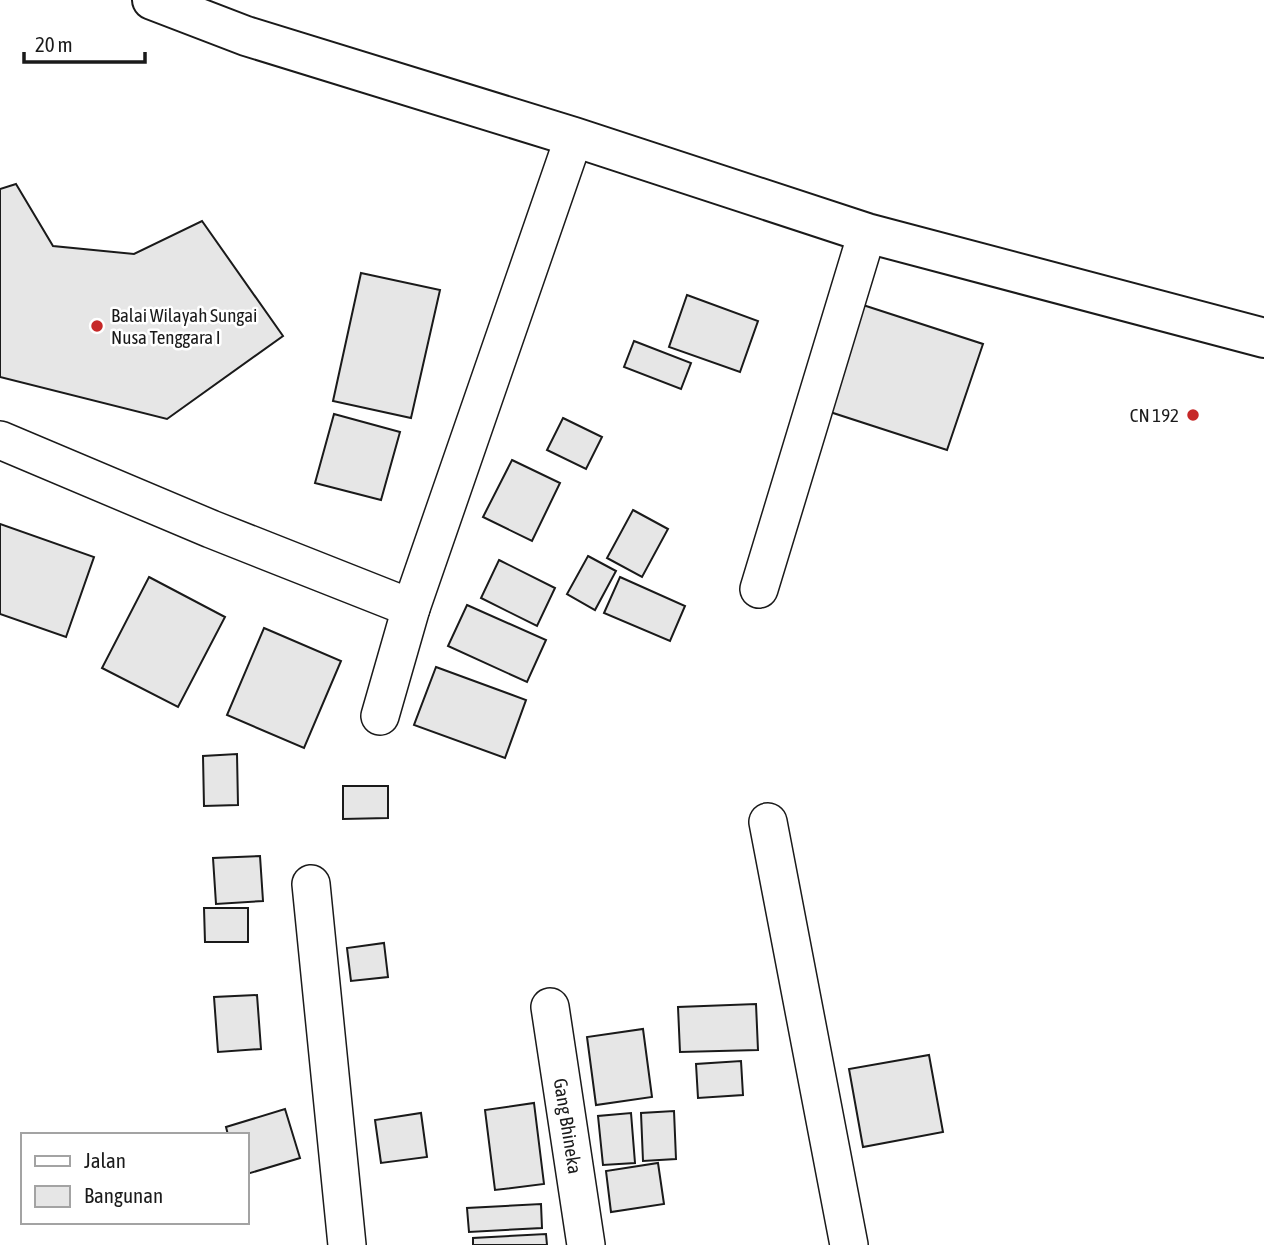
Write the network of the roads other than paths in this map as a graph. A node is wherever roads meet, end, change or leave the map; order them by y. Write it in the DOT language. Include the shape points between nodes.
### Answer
graph roads {
  1 [pos="152,0"];
  2 [pos="574,137"];
  3 [pos="867,233"];
  4 [pos="1264,338"];
  5 [pos="0,440"];
  6 [pos="759,589"];
  7 [pos="411,608"];
  8 [pos="380,716"];
  9 [pos="768,822"];
  10 [pos="311,884"];
  11 [pos="551,1007"];
  12 [pos="347,1245"];
  13 [pos="586,1245"];
  14 [pos="849,1245"];
  1 -- 2 [label="highway" via="246,36"];
  2 -- 3 [label="highway"];
  2 -- 7 [label="street"];
  3 -- 4 [label="highway"];
  3 -- 6 [label="street"];
  5 -- 7 [label="street"];
  7 -- 8 [label="street"];
  9 -- 14 [label="street"];
  10 -- 12 [label="street"];
  11 -- 13 [label="street, Gang Bhineka"];
}
